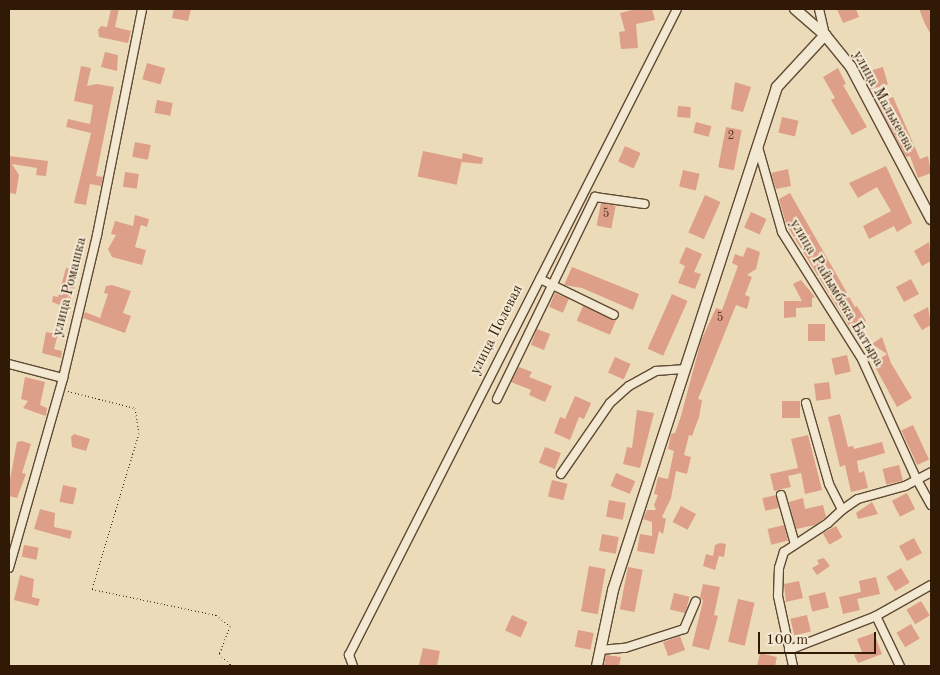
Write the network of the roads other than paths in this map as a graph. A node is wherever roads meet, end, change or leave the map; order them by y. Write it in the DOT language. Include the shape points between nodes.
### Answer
graph roads {
  1 [pos="142,9"];
  2 [pos="677,9"];
  3 [pos="795,9"];
  4 [pos="819,9"];
  5 [pos="825,36"];
  6 [pos="757,144"];
  7 [pos="645,204"];
  8 [pos="931,219"];
  9 [pos="540,279"];
  10 [pos="553,285"];
  11 [pos="614,315"];
  12 [pos="9,364"];
  13 [pos="683,369"];
  14 [pos="63,378"];
  15 [pos="497,400"];
  16 [pos="806,403"];
  17 [pos="931,472"];
  18 [pos="561,474"];
  19 [pos="916,478"];
  20 [pos="781,495"];
  21 [pos="931,505"];
  22 [pos="842,510"];
  23 [pos="795,544"];
  24 [pos="9,568"];
  25 [pos="931,585"];
  26 [pos="696,601"];
  27 [pos="876,616"];
  28 [pos="600,650"];
  29 [pos="789,650"];
  30 [pos="353,666"];
  31 [pos="597,666"];
  32 [pos="794,666"];
  33 [pos="900,666"];
  1 -- 14 [label="street, улица Ромашка" via="97,235"];
  2 -- 9 [label="street, улица Полевая"];
  3 -- 5 [label="street, улица Малькеева"];
  4 -- 5 [label="street"];
  5 -- 6 [label="street" via="778,87"];
  5 -- 8 [label="street, улица Малькеева" via="851,67"];
  6 -- 13 [label="street"];
  6 -- 19 [label="street, улица Райымбека Батыра" via="782,232 862,358"];
  7 -- 10 [label="street" via="596,197"];
  9 -- 10 [label="street"];
  9 -- 30 [label="street, улица Полевая" via="349,656"];
  10 -- 11 [label="street"];
  10 -- 15 [label="street"];
  12 -- 14 [label="street"];
  13 -- 18 [label="street" via="656,371 622,391 610,403"];
  13 -- 28 [label="street" via="613,590"];
  14 -- 24 [label="street, улица Ромашка"];
  16 -- 22 [label="street" via="829,484"];
  17 -- 19 [label="street"];
  19 -- 21 [label="street, улица Райымбека Батыра"];
  19 -- 22 [label="street" via="905,486 858,499"];
  20 -- 23 [label="street"];
  22 -- 23 [label="street"];
  23 -- 29 [label="street" via="784,552 779,568 778,596"];
  25 -- 27 [label="street"];
  26 -- 28 [label="street" via="684,628 625,648"];
  27 -- 29 [label="street"];
  27 -- 33 [label="street"];
  28 -- 31 [label="street"];
  29 -- 32 [label="street"];
}
